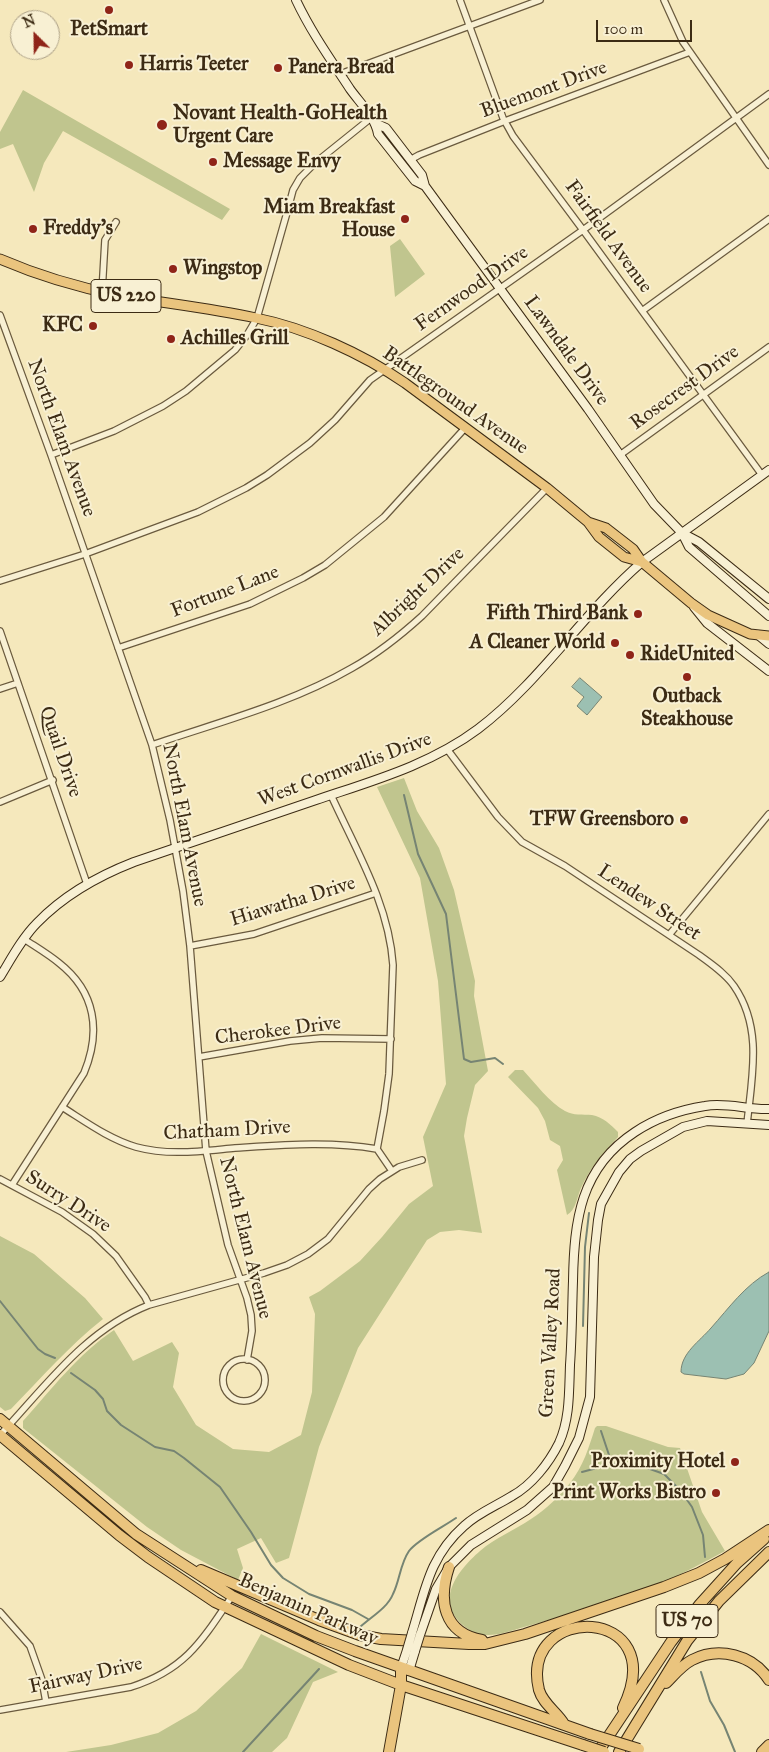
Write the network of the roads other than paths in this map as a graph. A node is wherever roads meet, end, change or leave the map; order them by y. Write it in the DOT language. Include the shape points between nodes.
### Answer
graph roads {
  1 [pos="296,0"];
  2 [pos="460,0"];
  3 [pos="540,0"];
  4 [pos="664,0"];
  5 [pos="470,26"];
  6 [pos="690,52"];
  7 [pos="340,74"];
  8 [pos="769,94"];
  9 [pos="736,118"];
  10 [pos="374,121"];
  11 [pos="505,121"];
  12 [pos="410,160"];
  13 [pos="769,164"];
  14 [pos="425,186"];
  15 [pos="769,219"];
  16 [pos="116,222"];
  17 [pos="583,230"];
  18 [pos="0,259"];
  19 [pos="500,288"];
  20 [pos="102,292"];
  21 [pos="642,311"];
  22 [pos="0,315"];
  23 [pos="256,318"];
  24 [pos="769,346"];
  25 [pos="386,369"];
  26 [pos="702,395"];
  27 [pos="466,428"];
  28 [pos="51,455"];
  29 [pos="620,455"];
  30 [pos="766,473"];
  31 [pos="547,488"];
  32 [pos="682,533"];
  33 [pos="85,554"];
  34 [pos="642,562"];
  35 [pos="0,581"];
  36 [pos="769,599"];
  37 [pos="691,603"];
  38 [pos="769,616"];
  39 [pos="0,631"];
  40 [pos="758,635"];
  41 [pos="769,636"];
  42 [pos="769,644"];
  43 [pos="118,648"];
  44 [pos="768,669"];
  45 [pos="18,683"];
  46 [pos="0,689"];
  47 [pos="152,745"];
  48 [pos="447,749"];
  49 [pos="53,780"];
  50 [pos="331,795"];
  51 [pos="0,802"];
  52 [pos="769,814"];
  53 [pos="176,848"];
  54 [pos="87,884"];
  55 [pos="376,893"];
  56 [pos="670,935"];
  57 [pos="24,939"];
  58 [pos="190,946"];
  59 [pos="0,977"];
  60 [pos="391,1039"];
  61 [pos="199,1057"];
  62 [pos="62,1107"];
  63 [pos="749,1108"];
  64 [pos="769,1109"];
  65 [pos="747,1124"];
  66 [pos="769,1125"];
  67 [pos="377,1149"];
  68 [pos="206,1151"];
  69 [pos="422,1160"];
  70 [pos="392,1171"];
  71 [pos="0,1179"];
  72 [pos="12,1185"];
  73 [pos="241,1280"];
  74 [pos="149,1305"];
  75 [pos="248,1360"];
  76 [pos="0,1418"];
  77 [pos="9,1426"];
  78 [pos="0,1435"];
  79 [pos="769,1530"];
  80 [pos="769,1535"];
  81 [pos="769,1552"];
  82 [pos="173,1558"];
  83 [pos="449,1567"];
  84 [pos="232,1596"];
  85 [pos="225,1607"];
  86 [pos="0,1612"];
  87 [pos="506,1639"];
  88 [pos="411,1651"];
  89 [pos="405,1670"];
  90 [pos="769,1680"];
  91 [pos="401,1685"];
  92 [pos="656,1693"];
  93 [pos="46,1702"];
  94 [pos="0,1710"];
  95 [pos="618,1720"];
  96 [pos="564,1724"];
  97 [pos="769,1745"];
  98 [pos="643,1751"];
  99 [pos="389,1752"];
  100 [pos="598,1752"];
  101 [pos="604,1752"];
  102 [pos="619,1752"];
  103 [pos="762,1752"];
  1 -- 7 [label="main road, Lawndale Drive"];
  2 -- 5 [label="street, Fairfield Avenue"];
  3 -- 5 [label="street"];
  4 -- 6 [label="street" via="678,34"];
  5 -- 7 [label="street"];
  5 -- 11 [label="street, Fairfield Avenue"];
  6 -- 9 [label="street"];
  6 -- 11 [label="street, Bluemont Drive"];
  7 -- 10 [label="main road, Lawndale Drive"];
  8 -- 9 [label="street, Fernwood Drive"];
  9 -- 13 [label="street"];
  9 -- 17 [label="street, Fernwood Drive"];
  10 -- 12 [label="main road, Lawndale Drive" via="386,128"];
  10 -- 14 [label="main road, Lawndale Drive" via="378,134 404,168 415,181"];
  10 -- 23 [label="street" via="315,163 300,178 293,190"];
  11 -- 12 [label="street, Bluemont Drive"];
  11 -- 17 [label="street, Fairfield Avenue"];
  12 -- 14 [label="main road, Lawndale Drive" via="422,175"];
  14 -- 19 [label="main road, Lawndale Drive"];
  15 -- 21 [label="street"];
  16 -- 20 [label="street" via="105,240"];
  17 -- 19 [label="street, Fernwood Drive"];
  17 -- 21 [label="street, Fairfield Avenue"];
  18 -- 20 [label="main road, Battleground Avenue / US 220"];
  19 -- 25 [label="street, Fernwood Drive"];
  19 -- 29 [label="main road, Lawndale Drive"];
  20 -- 23 [label="main road, Battleground Avenue / US 220"];
  21 -- 26 [label="street, Fairfield Avenue"];
  22 -- 28 [label="street, North Elam Avenue"];
  23 -- 25 [label="main road, Battleground Avenue / US 220" via="334,344"];
  23 -- 28 [label="street" via="235,350 186,391 114,431"];
  24 -- 26 [label="street, Rosecrest Drive"];
  25 -- 27 [label="main road, Battleground Avenue / US 220"];
  25 -- 33 [label="street, Fernwood Drive" via="370,380 310,443 268,475 198,512"];
  26 -- 29 [label="street, Rosecrest Drive"];
  26 -- 30 [label="street, Fairfield Avenue"];
  27 -- 31 [label="main road, Battleground Avenue / US 220"];
  27 -- 43 [label="street, Fortune Lane" via="384,517 325,565 250,604"];
  28 -- 33 [label="street, North Elam Avenue"];
  29 -- 32 [label="main road, Lawndale Drive" via="654,504"];
  30 -- 32 [label="main road, West Cornwallis Drive"];
  31 -- 34 [label="main road, Battleground Avenue / US 220" via="624,557"];
  31 -- 47 [label="street, Albright Drive" via="422,616 366,659 336,677 289,698"];
  32 -- 34 [label="main road, West Cornwallis Drive"];
  32 -- 36 [label="main road, Lawndale Drive"];
  32 -- 38 [label="main road, Lawndale Drive" via="689,547"];
  33 -- 35 [label="street, Fernwood Drive"];
  33 -- 43 [label="street, North Elam Avenue"];
  34 -- 37 [label="main road, Battleground Avenue / US 220"];
  34 -- 48 [label="main road, West Cornwallis Drive" via="596,606 509,702 478,729"];
  37 -- 40 [label="main road, Battleground Avenue / US 220" via="716,619"];
  37 -- 44 [label="main road" via="707,623"];
  39 -- 45 [label="street, Quail Drive"];
  40 -- 41 [label="main road, Battleground Avenue / US 220"];
  40 -- 42 [label="main road"];
  43 -- 47 [label="street, North Elam Avenue"];
  45 -- 46 [label="street"];
  45 -- 49 [label="street, Quail Drive"];
  47 -- 53 [label="street, North Elam Avenue"];
  48 -- 50 [label="main road, West Cornwallis Drive" via="413,766"];
  48 -- 56 [label="street, Lendew Street" via="515,837"];
  49 -- 51 [label="street"];
  49 -- 54 [label="street, Quail Drive"];
  50 -- 53 [label="main road, West Cornwallis Drive"];
  50 -- 55 [label="street"];
  52 -- 56 [label="street"];
  53 -- 54 [label="main road, West Cornwallis Drive" via="108,872"];
  53 -- 58 [label="street, North Elam Avenue"];
  54 -- 57 [label="main road, West Cornwallis Drive" via="46,914"];
  55 -- 58 [label="street, Hiawatha Drive" via="254,934"];
  55 -- 60 [label="street" via="385,916 394,965"];
  56 -- 63 [label="street, Lendew Street" via="720,971 742,1000 754,1040"];
  57 -- 59 [label="main road, West Cornwallis Drive"];
  57 -- 62 [label="street" via="73,977 81,987 93,1018 95,1033 90,1059"];
  58 -- 61 [label="street, North Elam Avenue"];
  60 -- 61 [label="street, Cherokee Drive" via="322,1038"];
  60 -- 67 [label="street" via="387,1093"];
  61 -- 68 [label="street, North Elam Avenue"];
  62 -- 68 [label="street, Chatham Drive" via="107,1135 138,1147 166,1152"];
  62 -- 72 [label="street"];
  63 -- 64 [label="main road, Green Valley Road"];
  63 -- 65 [label="street, Lendew Street"];
  63 -- 88 [label="main road, Green Valley Road, bridge" via="723,1105 676,1112 655,1120 624,1140 601,1162 579,1208 574,1240 568,1405 560,1440 552,1456 529,1483 476,1516 444,1548 432,1566 412,1633"];
  65 -- 66 [label="main road, Green Valley Road"];
  65 -- 83 [label="main road, Green Valley Road" via="707,1121 683,1127 641,1151 620,1172 601,1204 598,1220 590,1397 579,1438 566,1466 548,1492 527,1510 471,1545"];
  67 -- 68 [label="street, Chatham Drive" via="303,1144"];
  67 -- 70 [label="street"];
  68 -- 73 [label="street, North Elam Avenue" via="226,1237"];
  69 -- 70 [label="street"];
  70 -- 73 [label="street" via="369,1189 328,1239 315,1249 287,1265"];
  71 -- 72 [label="street, Surry Drive"];
  72 -- 74 [label="street, Surry Drive" via="62,1212 106,1245"];
  73 -- 74 [label="street"];
  73 -- 75 [label="street, North Elam Avenue" via="251,1315"];
  74 -- 77 [label="street" via="88,1340"];
  75 -- 75 [label="street" via="259,1366 265,1383 254,1398 240,1400 228,1393 223,1380 228,1367 234,1362"];
  76 -- 77 [label="highway, Benjamin Parkway"];
  77 -- 78 [label="street"];
  77 -- 82 [label="highway, Benjamin Parkway" via="136,1534"];
  78 -- 85 [label="highway, Benjamin Parkway" via="120,1535"];
  79 -- 87 [label="highway" via="699,1573"];
  80 -- 95 [label="highway, US 70" via="737,1563 700,1604"];
  81 -- 92 [label="highway, US 70" via="738,1580 701,1623"];
  82 -- 84 [label="highway, Benjamin Parkway"];
  82 -- 87 [label="highway" via="360,1635 381,1640 469,1644"];
  83 -- 87 [label="highway" via="443,1593 446,1612 455,1627 472,1639"];
  83 -- 88 [label="main road, Green Valley Road, bridge" via="436,1589"];
  84 -- 85 [label="street, Fairway Drive"];
  84 -- 89 [label="highway, Benjamin Parkway" via="316,1636"];
  85 -- 91 [label="highway, Benjamin Parkway"];
  85 -- 93 [label="street, Fairway Drive" via="186,1658 150,1681"];
  86 -- 93 [label="street" via="30,1646"];
  88 -- 89 [label="main road, Green Valley Road"];
  89 -- 91 [label="highway, Green Valley Road"];
  89 -- 96 [label="highway, Benjamin Parkway"];
  90 -- 92 [label="highway" via="761,1670 738,1656 707,1654 691,1660"];
  91 -- 99 [label="highway, Green Valley Road"];
  91 -- 101 [label="highway, Benjamin Parkway, bridge"];
  92 -- 102 [label="highway, US 70"];
  93 -- 94 [label="street, Fairway Drive"];
  95 -- 96 [label="highway" via="632,1686 634,1673 629,1651 612,1632 588,1626 566,1630 556,1636 542,1653 539,1664 537,1676 544,1702"];
  95 -- 100 [label="highway, US 70"];
  96 -- 98 [label="highway, Benjamin Parkway, bridge"];
  97 -- 103 [label="highway"];
}
